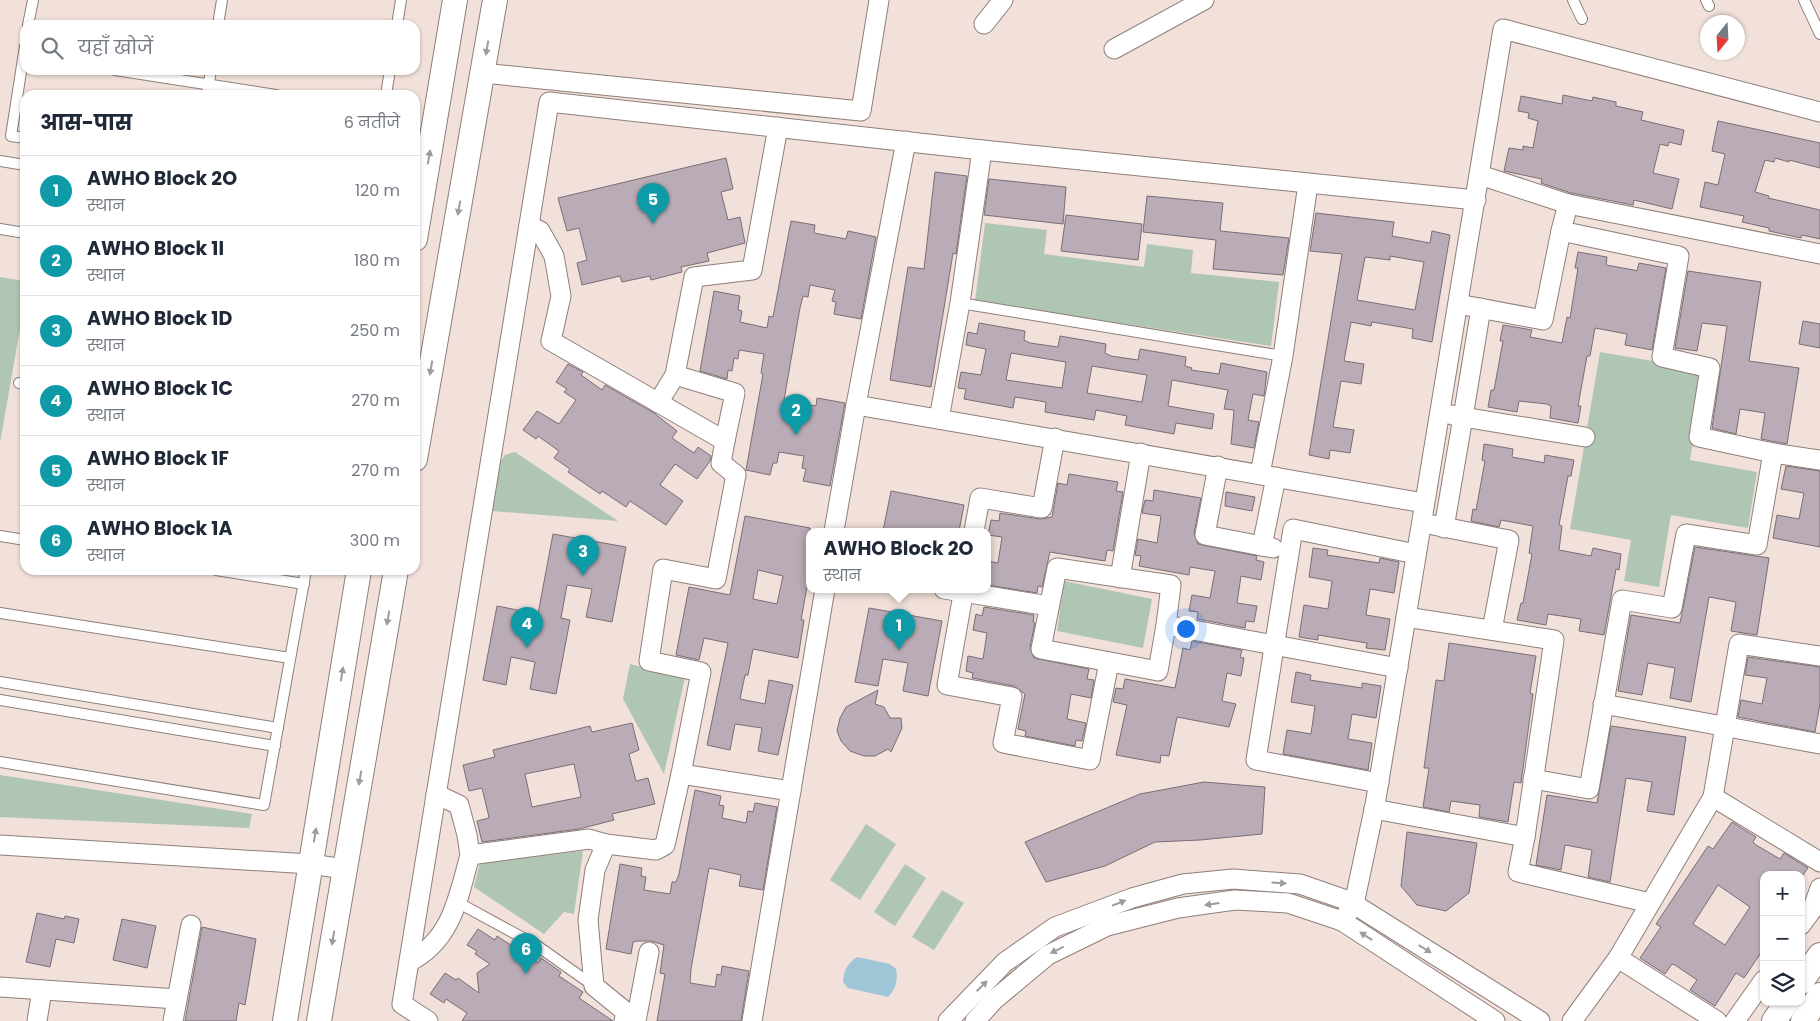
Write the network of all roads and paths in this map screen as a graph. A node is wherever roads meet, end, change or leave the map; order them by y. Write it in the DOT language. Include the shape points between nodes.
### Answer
graph roads {
  1 [pos="33,0"];
  2 [pos="222,0"];
  3 [pos="402,0"];
  4 [pos="455,0"];
  5 [pos="495,0"];
  6 [pos="879,0"];
  7 [pos="1004,0"];
  8 [pos="1204,0"];
  9 [pos="1573,0"];
  10 [pos="1804,0"];
  11 [pos="1582,19"];
  12 [pos="29,20"];
  13 [pos="219,20"];
  14 [pos="398,20"];
  15 [pos="984,24"];
  16 [pos="1820,34"];
  17 [pos="1114,49"];
  18 [pos="482,73"];
  19 [pos="20,75"];
  20 [pos="138,75"];
  21 [pos="210,75"];
  22 [pos="389,75"];
  23 [pos="208,90"];
  24 [pos="387,90"];
  25 [pos="1820,112"];
  26 [pos="778,127"];
  27 [pos="20,137"];
  28 [pos="906,141"];
  29 [pos="982,150"];
  30 [pos="0,161"];
  31 [pos="20,164"];
  32 [pos="1480,175"];
  33 [pos="1308,184"];
  34 [pos="420,193"];
  35 [pos="1476,200"];
  36 [pos="1568,204"];
  37 [pos="529,225"];
  38 [pos="0,228"];
  39 [pos="1561,231"];
  40 [pos="20,232"];
  41 [pos="1820,254"];
  42 [pos="960,304"];
  43 [pos="1458,304"];
  44 [pos="1481,308"];
  45 [pos="1283,356"];
  46 [pos="675,375"];
  47 [pos="658,402"];
  48 [pos="856,405"];
  49 [pos="1440,413"];
  50 [pos="1463,417"];
  51 [pos="939,419"];
  52 [pos="420,431"];
  53 [pos="1586,437"];
  54 [pos="1055,438"];
  55 [pos="725,441"];
  56 [pos="1141,453"];
  57 [pos="1773,453"];
  58 [pos="1820,460"];
  59 [pos="1218,466"];
  60 [pos="1268,475"];
  61 [pos="1424,503"];
  62 [pos="1421,523"];
  63 [pos="835,528"];
  64 [pos="975,528"];
  65 [pos="1444,528"];
  66 [pos="0,536"];
  67 [pos="20,539"];
  68 [pos="1262,546"];
  69 [pos="1289,551"];
  70 [pos="1416,554"];
  71 [pos="247,575"];
  72 [pos="305,575"];
  73 [pos="358,575"];
  74 [pos="395,575"];
  75 [pos="1120,578"];
  76 [pos="304,584"];
  77 [pos="824,593"];
  78 [pos="964,593"];
  79 [pos="975,593"];
  80 [pos="1049,606"];
  81 [pos="0,613"];
  82 [pos="1406,617"];
  83 [pos="1166,625"];
  84 [pos="1492,630"];
  85 [pos="1273,644"];
  86 [pos="1820,656"];
  87 [pos="290,658"];
  88 [pos="1109,662"];
  89 [pos="1398,668"];
  90 [pos="0,682"];
  91 [pos="0,700"];
  92 [pos="1603,704"];
  93 [pos="1725,726"];
  94 [pos="278,728"];
  95 [pos="1820,744"];
  96 [pos="275,746"];
  97 [pos="0,762"];
  98 [pos="681,774"];
  99 [pos="1533,779"];
  100 [pos="1379,783"];
  101 [pos="791,791"];
  102 [pos="436,794"];
  103 [pos="1713,797"];
  104 [pos="1374,809"];
  105 [pos="1525,837"];
  106 [pos="606,844"];
  107 [pos="0,845"];
  108 [pos="470,855"];
  109 [pos="1820,862"];
  110 [pos="310,864"];
  111 [pos="345,869"];
  112 [pos="1820,888"];
  113 [pos="457,902"];
  114 [pos="1650,903"];
  115 [pos="1354,904"];
  116 [pos="1342,920"];
  117 [pos="1805,920"];
  118 [pos="190,925"];
  119 [pos="649,952"];
  120 [pos="1820,955"];
  121 [pos="1618,958"];
  122 [pos="409,962"];
  123 [pos="1805,976"];
  124 [pos="594,986"];
  125 [pos="1760,986"];
  126 [pos="0,987"];
  127 [pos="42,990"];
  128 [pos="1820,995"];
  129 [pos="177,999"];
  130 [pos="1785,1006"];
  131 [pos="37,1021"];
  132 [pos="174,1021"];
  133 [pos="285,1021"];
  134 [pos="319,1021"];
  135 [pos="428,1021"];
  136 [pos="624,1021"];
  137 [pos="636,1021"];
  138 [pos="752,1021"];
  139 [pos="948,1021"];
  140 [pos="974,1021"];
  141 [pos="1495,1021"];
  142 [pos="1540,1021"];
  143 [pos="1572,1021"];
  144 [pos="1717,1021"];
  145 [pos="1735,1021"];
  146 [pos="1774,1021"];
  147 [pos="1803,1021"];
  1 -- 12 [label="lane"];
  2 -- 13 [label="lane"];
  3 -- 14 [label="lane"];
  34 -- 4 [label="street, one-way"];
  5 -- 18 [label="street, one-way"];
  6 -- 18 [label="street" via="861,111"];
  7 -- 15 [label="street"];
  8 -- 17 [label="street"];
  9 -- 11 [label="lane"];
  10 -- 16 [label="lane"];
  18 -- 52 [label="street, one-way"];
  19 -- 27 [label="lane" via="10,136"];
  20 -- 23 [label="lane"];
  21 -- 23 [label="lane"];
  22 -- 24 [label="lane"];
  25 -- 32 [label="street" via="1503,29"];
  26 -- 28 [label="street"];
  26 -- 37 [label="street" via="549,102"];
  26 -- 46 [label="street" via="752,270 694,277"];
  28 -- 29 [label="street"];
  28 -- 48 [label="street"];
  29 -- 33 [label="street"];
  29 -- 42 [label="street"];
  30 -- 31 [label="lane"];
  32 -- 35 [label="street"];
  32 -- 36 [label="street"];
  33 -- 35 [label="street"];
  33 -- 45 [label="street"];
  35 -- 43 [label="street"];
  36 -- 39 [label="street"];
  36 -- 41 [label="street"];
  37 -- 47 [label="street" via="540,230 554,256 560,296 551,342"];
  37 -- 102 [label="street"];
  38 -- 40 [label="lane"];
  39 -- 44 [label="street" via="1543,320"];
  39 -- 57 [label="street" via="1679,256 1662,357 1710,368 1699,437"];
  42 -- 45 [label="lane"];
  42 -- 51 [label="street"];
  43 -- 44 [label="street"];
  43 -- 49 [label="street"];
  44 -- 50 [label="street"];
  45 -- 60 [label="street"];
  46 -- 47 [label="street"];
  46 -- 55 [label="street" via="734,393"];
  47 -- 55 [label="street"];
  48 -- 51 [label="street"];
  48 -- 63 [label="street"];
  49 -- 50 [label="street"];
  49 -- 61 [label="street"];
  50 -- 53 [label="street"];
  50 -- 65 [label="street"];
  51 -- 54 [label="street"];
  54 -- 56 [label="street"];
  54 -- 64 [label="street" via="1042,508 980,498"];
  55 -- 98 [label="street" via="721,463 736,475 716,579 664,569 649,661 701,672"];
  56 -- 59 [label="street"];
  56 -- 75 [label="street"];
  57 -- 58 [label="street"];
  57 -- 92 [label="street" via="1757,544 1686,534 1672,608 1622,600"];
  59 -- 60 [label="street"];
  59 -- 68 [label="street" via="1205,534"];
  60 -- 61 [label="street"];
  60 -- 68 [label="street"];
  61 -- 62 [label="street"];
  62 -- 65 [label="street"];
  62 -- 70 [label="street"];
  65 -- 84 [label="street" via="1509,540"];
  66 -- 67 [label="lane"];
  68 -- 69 [label="street"];
  69 -- 70 [label="street" via="1293,529"];
  69 -- 85 [label="street"];
  70 -- 82 [label="street"];
  71 -- 76 [label="lane"];
  72 -- 76 [label="lane"];
  110 -- 73 [label="street, one-way"];
  74 -- 111 [label="street, one-way"];
  75 -- 80 [label="street" via="1057,568"];
  75 -- 83 [label="street" via="1172,585"];
  76 -- 87 [label="lane"];
  77 -- 101 [label="street"];
  78 -- 88 [label="street" via="947,684 1012,696 1003,743 1090,760"];
  79 -- 80 [label="street"];
  80 -- 88 [label="street" via="1041,649"];
  81 -- 87 [label="lane"];
  82 -- 84 [label="street"];
  82 -- 89 [label="street"];
  83 -- 85 [label="street"];
  83 -- 88 [label="street" via="1158,671"];
  84 -- 99 [label="street" via="1554,640"];
  85 -- 89 [label="street"];
  85 -- 100 [label="street" via="1256,760"];
  86 -- 93 [label="street" via="1739,644"];
  87 -- 94 [label="lane"];
  89 -- 100 [label="street"];
  90 -- 94 [label="lane"];
  91 -- 96 [label="lane"];
  92 -- 93 [label="street"];
  92 -- 99 [label="street" via="1589,789"];
  93 -- 95 [label="street"];
  93 -- 103 [label="street"];
  94 -- 96 [label="lane"];
  96 -- 97 [label="lane" via="264,805"];
  98 -- 101 [label="street"];
  98 -- 106 [label="street" via="665,845 656,850"];
  99 -- 105 [label="street"];
  100 -- 104 [label="street"];
  101 -- 138 [label="street"];
  102 -- 108 [label="street" via="458,805"];
  102 -- 122 [label="street"];
  103 -- 109 [label="street"];
  103 -- 114 [label="street"];
  104 -- 105 [label="street"];
  104 -- 115 [label="street"];
  105 -- 114 [label="street" via="1518,872"];
  106 -- 108 [label="street" via="589,839"];
  106 -- 124 [label="street" via="596,870 588,920"];
  107 -- 110 [label="street"];
  108 -- 113 [label="street"];
  110 -- 111 [label="street"];
  110 -- 133 [label="street"];
  111 -- 134 [label="street, one-way"];
  112 -- 117 [label="street"];
  113 -- 122 [label="street" via="442,936 425,954"];
  113 -- 124 [label="lane" via="536,945"];
  114 -- 121 [label="street"];
  115 -- 116 [label="street"];
  139 -- 115 [label="street, one-way" via="1005,962 1055,927 1132,898 1183,884 1233,879 1300,884"];
  115 -- 142 [label="street, one-way"];
  116 -- 140 [label="street, one-way" via="1288,903 1235,900 1178,908 1107,926 1048,955"];
  141 -- 116 [label="street, one-way"];
  118 -- 129 [label="street"];
  119 -- 137 [label="street"];
  120 -- 123 [label="street"];
  121 -- 143 [label="street"];
  121 -- 144 [label="street"];
  122 -- 135 [label="street" via="402,1004"];
  124 -- 136 [label="street" via="626,1012"];
  125 -- 145 [label="street"];
  126 -- 127 [label="street"];
  127 -- 129 [label="street"];
  127 -- 131 [label="street"];
  128 -- 147 [label="street"];
  129 -- 132 [label="street"];
  130 -- 146 [label="street"];
}
